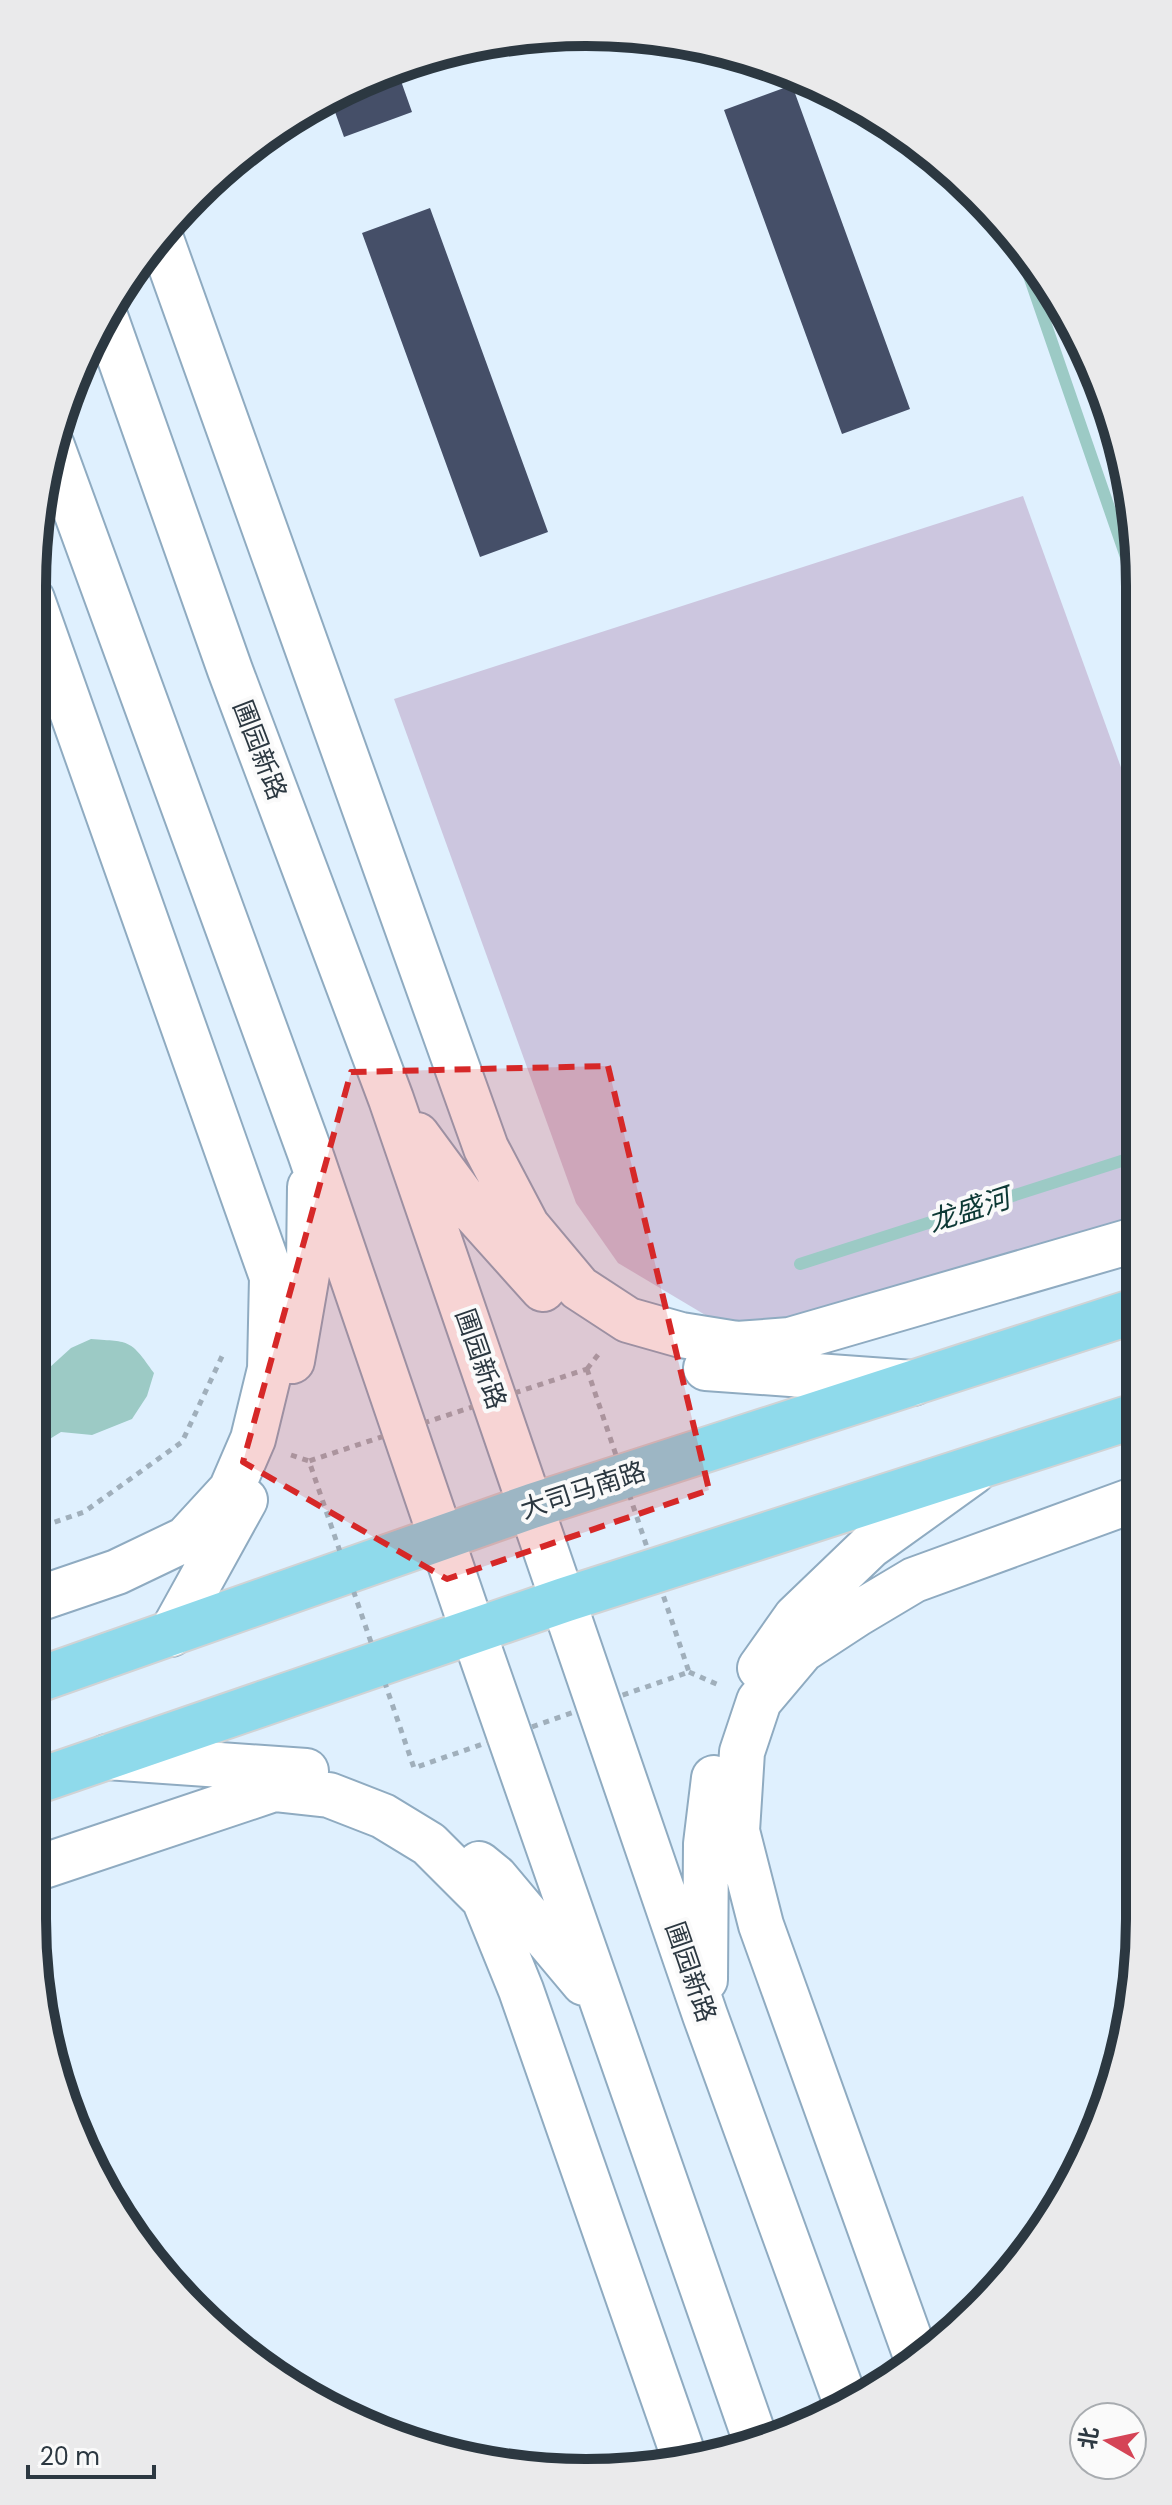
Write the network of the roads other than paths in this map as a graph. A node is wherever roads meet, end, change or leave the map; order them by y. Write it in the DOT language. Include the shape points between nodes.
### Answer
graph roads {
  1 [pos="165,249"];
  2 [pos="110,331"];
  3 [pos="59,466"];
  4 [pos="46,639"];
  5 [pos="391,1099"];
  6 [pos="310,1153"];
  7 [pos="1126,1242"];
  8 [pos="1126,1314"];
  9 [pos="915,1383"];
  10 [pos="1126,1419"];
  11 [pos="981,1466"];
  12 [pos="1126,1503"];
  13 [pos="532,1506"];
  14 [pos="443,1538"];
  15 [pos="46,1596"];
  16 [pos="564,1600"];
  17 [pos="473,1631"];
  18 [pos="171,1634"];
  19 [pos="46,1677"];
  20 [pos="106,1757"];
  21 [pos="46,1778"];
  22 [pos="46,1865"];
  23 [pos="603,2007"];
  24 [pos="705,2015"];
  25 [pos="913,2348"];
  26 [pos="843,2394"];
  27 [pos="753,2432"];
  28 [pos="682,2450"];
  1 -- 7 [label="street" via="486,1148 527,1226 579,1288 628,1320 681,1335 737,1344 790,1340"];
  2 -- 5 [label="street, 圃园新路"];
  3 -- 6 [label="street"];
  4 -- 15 [label="street" via="272,1277 270,1369 253,1439 231,1490 186,1539 117,1572"];
  5 -- 9 [label="street" via="473,1211 550,1297 610,1339 698,1368"];
  5 -- 13 [label="street, 圃园新路"];
  6 -- 14 [label="street"];
  6 -- 18 [label="street" via="309,1263 273,1449"];
  8 -- 9 [label="main road, 大司马南路"];
  9 -- 13 [label="main road, 大司马南路"];
  10 -- 11 [label="main road"];
  11 -- 16 [label="main road"];
  11 -- 24 [label="street" via="870,1546 796,1617 741,1694 716,1758 706,1844"];
  12 -- 25 [label="street" via="914,1580 846,1621 802,1650 759,1701 742,1752 737,1831 761,1925"];
  13 -- 14 [label="main road, 大司马南路"];
  13 -- 16 [label="street, 圃园新路"];
  14 -- 17 [label="street"];
  14 -- 18 [label="main road, 大司马南路"];
  16 -- 17 [label="main road"];
  16 -- 24 [label="street, 圃园新路"];
  17 -- 20 [label="main road"];
  17 -- 23 [label="street"];
  18 -- 19 [label="main road, 大司马南路"];
  20 -- 21 [label="main road"];
  20 -- 23 [label="street" via="292,1768 356,1780 395,1799 495,1877"];
  22 -- 28 [label="street" via="274,1789 329,1795 383,1816 429,1844 484,1899 521,1990"];
  23 -- 27 [label="street"];
  24 -- 26 [label="street, 圃园新路"];
}
